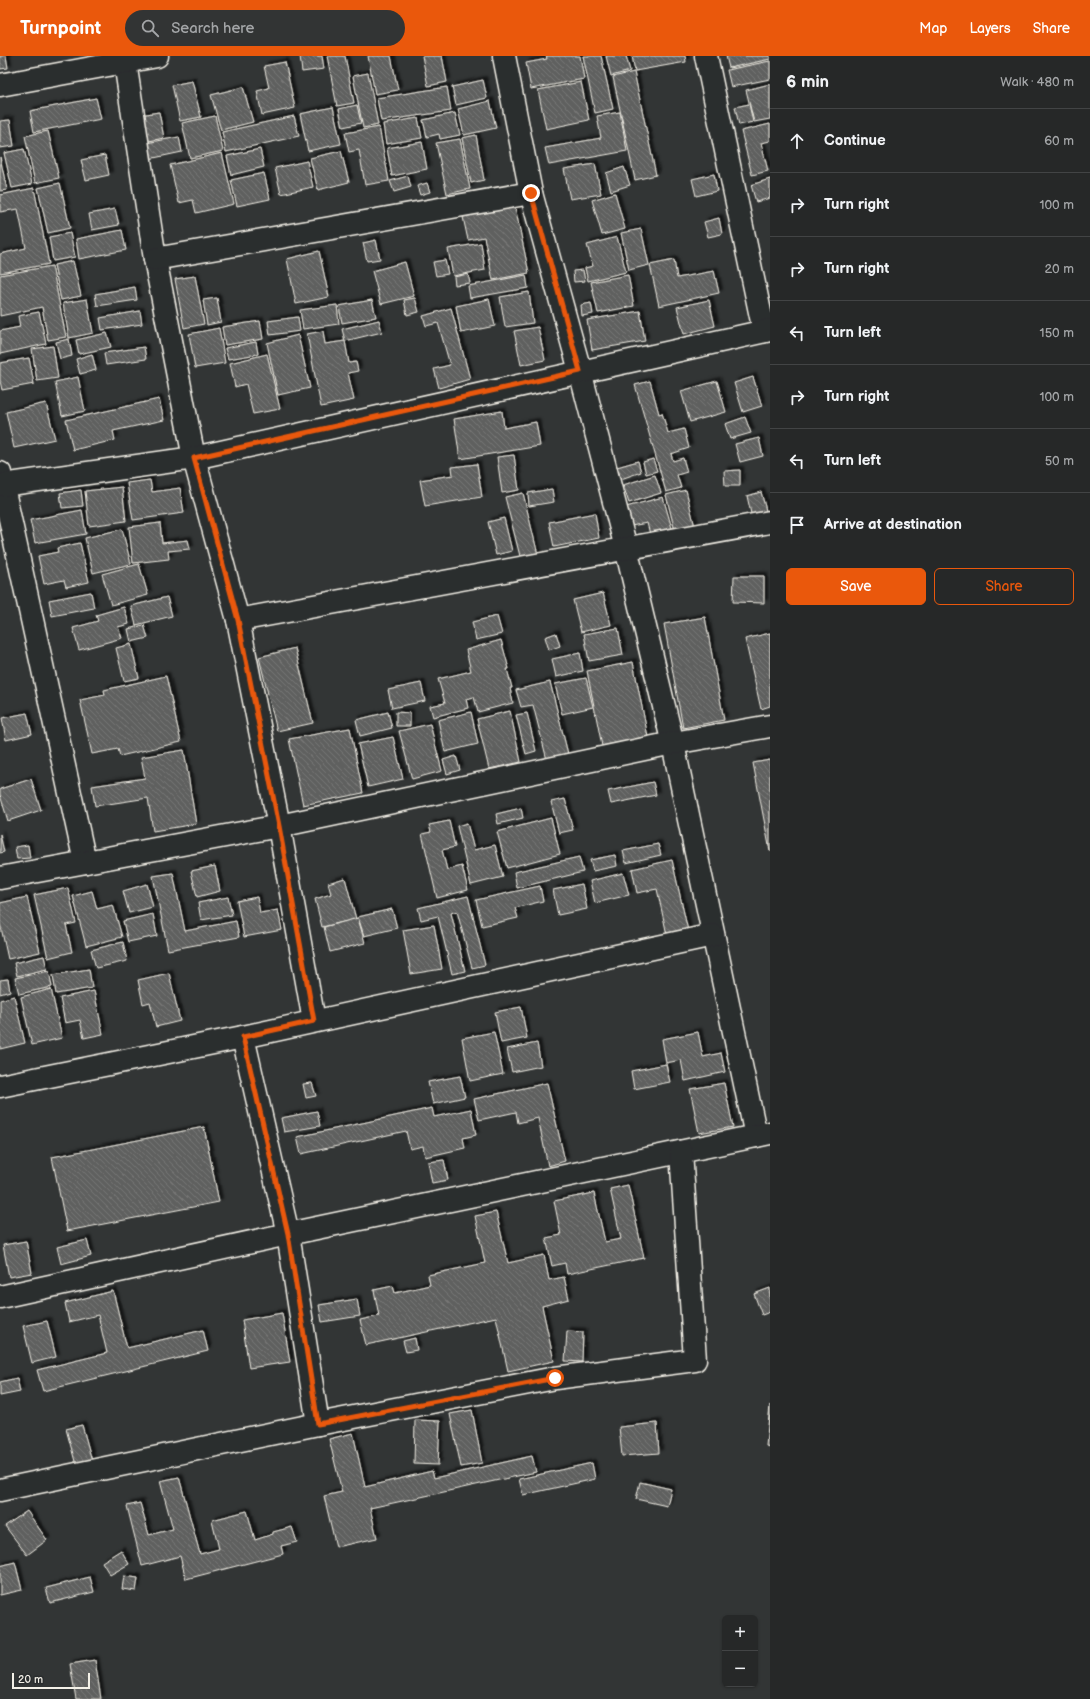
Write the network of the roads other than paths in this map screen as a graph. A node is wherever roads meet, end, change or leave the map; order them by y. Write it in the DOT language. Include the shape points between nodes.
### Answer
graph roads {
  1 [pos="157,56"];
  2 [pos="504,56"];
  3 [pos="706,56"];
  4 [pos="123,59"];
  5 [pos="0,85"];
  6 [pos="531,193"];
  7 [pos="155,259"];
  8 [pos="767,330"];
  9 [pos="580,371"];
  10 [pos="194,458"];
  11 [pos="1,479"];
  12 [pos="770,522"];
  13 [pos="626,548"];
  14 [pos="238,620"];
  15 [pos="770,726"];
  16 [pos="673,744"];
  17 [pos="279,826"];
  18 [pos="84,862"];
  19 [pos="0,878"];
  20 [pos="713,935"];
  21 [pos="314,1021"];
  22 [pos="243,1037"];
  23 [pos="0,1086"];
  24 [pos="763,1135"];
  25 [pos="681,1152"];
  26 [pos="288,1234"];
  27 [pos="0,1297"];
  28 [pos="318,1424"];
  29 [pos="0,1490"];
  1 -- 4 [label="street"];
  2 -- 6 [label="street"];
  3 -- 8 [label="street"];
  4 -- 5 [label="street"];
  4 -- 7 [label="street"];
  6 -- 7 [label="street"];
  6 -- 9 [label="street"];
  7 -- 10 [label="street"];
  8 -- 9 [label="street"];
  9 -- 10 [label="street"];
  9 -- 13 [label="street"];
  10 -- 11 [label="street"];
  10 -- 14 [label="street"];
  11 -- 18 [label="street"];
  12 -- 13 [label="street"];
  13 -- 14 [label="street"];
  13 -- 16 [label="street"];
  14 -- 17 [label="street"];
  15 -- 16 [label="street"];
  16 -- 17 [label="street"];
  16 -- 20 [label="street"];
  17 -- 18 [label="street"];
  17 -- 21 [label="street"];
  18 -- 19 [label="street"];
  20 -- 21 [label="street"];
  20 -- 24 [label="street"];
  21 -- 22 [label="street"];
  22 -- 23 [label="street"];
  22 -- 26 [label="street"];
  24 -- 25 [label="street"];
  25 -- 26 [label="street"];
  25 -- 28 [label="street" via="694,1360 555,1378"];
  26 -- 27 [label="street"];
  26 -- 28 [label="street"];
  28 -- 29 [label="street"];
}
